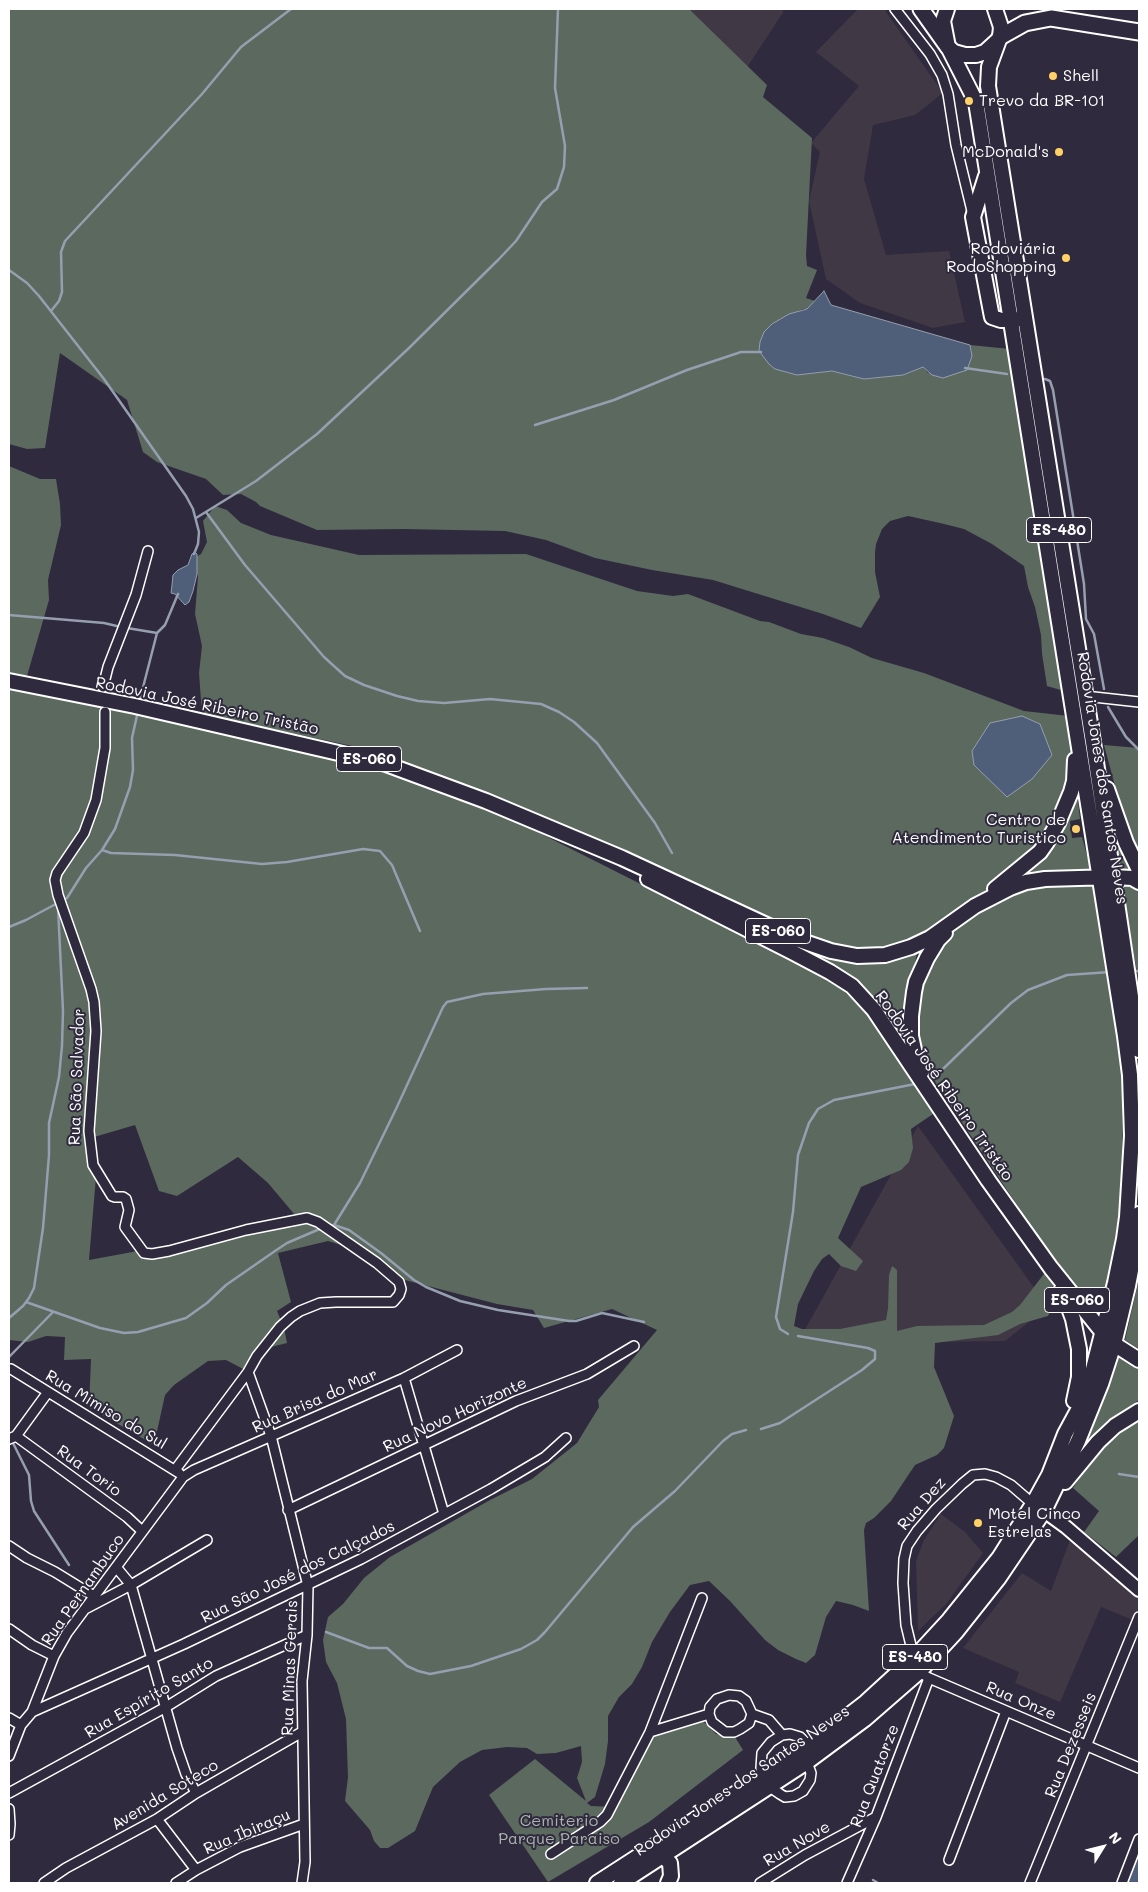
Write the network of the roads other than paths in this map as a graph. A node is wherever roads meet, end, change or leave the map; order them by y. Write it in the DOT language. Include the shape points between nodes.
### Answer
graph roads {
  1 [pos="895,9"];
  2 [pos="921,9"];
  3 [pos="947,9"];
  4 [pos="995,9"];
  5 [pos="1139,32"];
  6 [pos="1000,36"];
  7 [pos="948,47"];
  8 [pos="987,173"];
  9 [pos="973,217"];
  10 [pos="1017,319"];
  11 [pos="148,551"];
  12 [pos="9,681"];
  13 [pos="103,687"];
  14 [pos="1085,696"];
  15 [pos="1139,702"];
  16 [pos="105,712"];
  17 [pos="1077,738"];
  18 [pos="1093,742"];
  19 [pos="593,846"];
  20 [pos="1139,870"];
  21 [pos="1107,877"];
  22 [pos="1139,882"];
  23 [pos="971,909"];
  24 [pos="1139,1050"];
  25 [pos="945,1114"];
  26 [pos="1139,1214"];
  27 [pos="1051,1268"];
  28 [pos="1102,1332"];
  29 [pos="1114,1344"];
  30 [pos="634,1346"];
  31 [pos="457,1350"];
  32 [pos="1139,1360"];
  33 [pos="11,1370"];
  34 [pos="248,1372"];
  35 [pos="404,1378"];
  36 [pos="48,1392"];
  37 [pos="1139,1411"];
  38 [pos="1066,1434"];
  39 [pos="271,1436"];
  40 [pos="13,1437"];
  41 [pos="566,1438"];
  42 [pos="423,1447"];
  43 [pos="175,1470"];
  44 [pos="183,1477"];
  45 [pos="1041,1507"];
  46 [pos="288,1510"];
  47 [pos="444,1514"];
  48 [pos="142,1531"];
  49 [pos="207,1540"];
  50 [pos="9,1546"];
  51 [pos="116,1567"];
  52 [pos="130,1585"];
  53 [pos="308,1586"];
  54 [pos="1139,1590"];
  55 [pos="94,1596"];
  56 [pos="702,1598"];
  57 [pos="85,1610"];
  58 [pos="1139,1618"];
  59 [pos="9,1629"];
  60 [pos="307,1635"];
  61 [pos="54,1656"];
  62 [pos="914,1658"];
  63 [pos="150,1659"];
  64 [pos="924,1675"];
  65 [pos="166,1707"];
  66 [pos="1006,1711"];
  67 [pos="32,1712"];
  68 [pos="709,1714"];
  69 [pos="752,1714"];
  70 [pos="9,1718"];
  71 [pos="21,1725"];
  72 [pos="302,1732"];
  73 [pos="650,1732"];
  74 [pos="782,1735"];
  75 [pos="1087,1745"];
  76 [pos="810,1746"];
  77 [pos="9,1756"];
  78 [pos="808,1762"];
  79 [pos="1139,1768"];
  80 [pos="766,1781"];
  81 [pos="9,1793"];
  82 [pos="196,1793"];
  83 [pos="9,1809"];
  84 [pos="876,1817"];
  85 [pos="157,1819"];
  86 [pos="304,1824"];
  87 [pos="9,1835"];
  88 [pos="1139,1839"];
  89 [pos="658,1852"];
  90 [pos="551,1854"];
  91 [pos="949,1860"];
  92 [pos="196,1870"];
  93 [pos="44,1883"];
  94 [pos="176,1883"];
  95 [pos="302,1883"];
  96 [pos="597,1883"];
  97 [pos="621,1883"];
  98 [pos="668,1883"];
  99 [pos="760,1883"];
  100 [pos="846,1883"];
  101 [pos="1030,1883"];
  102 [pos="1122,1883"];
  1 -- 9 [label="street" via="942,75"];
  2 -- 7 [label="highway"];
  3 -- 7 [label="main road, Rodovia Jones dos Santos Neves / ES-480" via="942,21"];
  4 -- 6 [label="main road"];
  5 -- 6 [label="highway" via="1051,18 1025,23"];
  6 -- 7 [label="main road" via="985,52 976,55 954,52"];
  6 -- 10 [label="main road, Rodovia Jones dos Santos Neves / ES-480" via="988,67 988,86 1014,246"];
  7 -- 8 [label="main road, Rodovia Jones dos Santos Neves / ES-480" via="976,102"];
  8 -- 9 [label="main road"];
  8 -- 10 [label="main road, Rodovia Jones dos Santos Neves / ES-480"];
  9 -- 10 [label="main road" via="992,317"];
  10 -- 14 [label="main road, Rodovia Jones dos Santos Neves / ES-480"];
  10 -- 17 [label="main road, Rodovia Jones dos Santos Neves / ES-480"];
  11 -- 13 [label="street"];
  12 -- 19 [label="main road, Rodovia José Ribeiro Tristão / ES-060" via="372,760 486,801"];
  14 -- 15 [label="street"];
  14 -- 18 [label="main road, Rodovia Jones dos Santos Neves / ES-480"];
  16 -- 34 [label="street, Rua São Salvador" via="104,753 92,813 56,877 57,890 94,1002 96,1031 88,1131 93,1165 112,1196 126,1199 129,1210 125,1227 143,1252 169,1251 246,1230 301,1218 312,1219 377,1263 399,1282 401,1289 393,1302 336,1302 300,1311 280,1327"];
  17 -- 21 [label="main road, Rodovia Jones dos Santos Neves / ES-480"];
  17 -- 23 [label="main road" via="1071,792 1047,842 1040,852"];
  18 -- 20 [label="main road" via="1114,814"];
  18 -- 21 [label="main road, Rodovia Jones dos Santos Neves / ES-480"];
  19 -- 23 [label="main road, Rodovia José Ribeiro Tristão / ES-060" via="799,940 857,956 885,955 911,948"];
  19 -- 25 [label="main road, Rodovia José Ribeiro Tristão / ES-060" via="666,890 792,952 852,986 874,1010"];
  21 -- 22 [label="main road, Rodovia José Ribeiro Tristão / ES-060" via="1132,878"];
  21 -- 23 [label="main road, Rodovia José Ribeiro Tristão / ES-060" via="1026,882"];
  21 -- 24 [label="main road, Rodovia Jones dos Santos Neves / ES-480"];
  21 -- 28 [label="main road, Rodovia Jones dos Santos Neves / ES-480" via="1130,1075 1132,1136 1126,1224"];
  23 -- 25 [label="main road" via="938,940 916,982 912,1002 911,1036 916,1059"];
  25 -- 27 [label="main road, Rodovia José Ribeiro Tristão / ES-060"];
  26 -- 29 [label="main road, Rodovia Jones dos Santos Neves / ES-480" via="1133,1260"];
  27 -- 28 [label="main road, Rodovia José Ribeiro Tristão / ES-060"];
  27 -- 38 [label="main road" via="1073,1319 1080,1363"];
  28 -- 29 [label="main road, Rodovia José Ribeiro Tristão / ES-060"];
  28 -- 38 [label="main road, Rodovia Jones dos Santos Neves / ES-480" via="1085,1392"];
  29 -- 32 [label="main road, Rodovia José Ribeiro Tristão / ES-060"];
  29 -- 45 [label="main road, Rodovia Jones dos Santos Neves / ES-480" via="1078,1441"];
  30 -- 42 [label="street, Rua Novo Horizonte" via="587,1374 516,1401"];
  31 -- 35 [label="street, Rua Brisa do Mar"];
  33 -- 36 [label="street, Rua Mimiso do Sul"];
  34 -- 39 [label="street, Rua Minas Gerais"];
  34 -- 43 [label="street"];
  35 -- 39 [label="street, Rua Brisa do Mar"];
  35 -- 42 [label="street"];
  36 -- 40 [label="street"];
  36 -- 43 [label="street, Rua Mimiso do Sul"];
  37 -- 45 [label="main road" via="1115,1426 1098,1442"];
  38 -- 45 [label="main road, Rodovia Jones dos Santos Neves / ES-480"];
  39 -- 44 [label="street, Rua Brisa do Mar"];
  39 -- 46 [label="street, Rua Minas Gerais"];
  40 -- 48 [label="street, Rua Torio"];
  41 -- 47 [label="street, Rua São José dos Calçados" via="545,1456"];
  42 -- 46 [label="street, Rua Novo Horizonte"];
  42 -- 47 [label="street"];
  43 -- 44 [label="street, Rua Mimiso do Sul"];
  44 -- 48 [label="street, Rua Pernambuco"];
  45 -- 54 [label="street, Rua Dez"];
  45 -- 62 [label="main road, Rodovia Jones dos Santos Neves / ES-480" via="938,1634"];
  45 -- 62 [label="street, Rua Dez" via="996,1477 986,1474 973,1476 917,1531 907,1546 903,1583 906,1625"];
  45 -- 64 [label="main road, Rodovia Jones dos Santos Neves / ES-480" via="998,1579"];
  46 -- 53 [label="street, Rua Minas Gerais"];
  47 -- 53 [label="street, Rua São José dos Calçados"];
  48 -- 51 [label="street, Rua Pernambuco"];
  49 -- 52 [label="street"];
  50 -- 55 [label="street"];
  51 -- 52 [label="street"];
  51 -- 55 [label="street, Rua Pernambuco"];
  52 -- 57 [label="street"];
  52 -- 63 [label="street"];
  53 -- 60 [label="street, Rua Minas Gerais"];
  53 -- 63 [label="street, Rua São José dos Calçados"];
  55 -- 57 [label="street, Rua Pernambuco"];
  56 -- 73 [label="street"];
  57 -- 61 [label="street, Rua Pernambuco"];
  58 -- 75 [label="street, Rua Dezesseis"];
  59 -- 61 [label="street"];
  60 -- 65 [label="street, Rua Espírito Santo" via="216,1676"];
  60 -- 72 [label="street, Rua Minas Gerais" via="302,1681"];
  61 -- 67 [label="street, Rua Pernambuco"];
  62 -- 76 [label="main road, Rodovia Jones dos Santos Neves / ES-480" via="866,1702"];
  63 -- 65 [label="street"];
  63 -- 67 [label="street, Rua São José dos Calçados"];
  64 -- 66 [label="street, Rua Onze"];
  64 -- 78 [label="main road, Rodovia Jones dos Santos Neves / ES-480"];
  64 -- 84 [label="street, Rua Quatorze"];
  65 -- 81 [label="street, Rua Espírito Santo"];
  65 -- 82 [label="street" via="181,1761"];
  66 -- 75 [label="street, Rua Onze"];
  66 -- 91 [label="street"];
  67 -- 71 [label="street, Rua Pernambuco"];
  68 -- 69 [label="street" via="724,1732 734,1732 745,1726"];
  68 -- 69 [label="street" via="717,1699 729,1695 746,1701"];
  68 -- 73 [label="street"];
  69 -- 74 [label="street" via="769,1720"];
  70 -- 71 [label="street"];
  71 -- 77 [label="street, Rua Pernambuco"];
  72 -- 82 [label="street, Avenida Soteco"];
  72 -- 86 [label="street, Rua Minas Gerais"];
  73 -- 90 [label="street" via="607,1814"];
  74 -- 76 [label="street" via="800,1737"];
  74 -- 80 [label="street" via="763,1749 761,1758"];
  75 -- 79 [label="street, Rua Onze"];
  75 -- 101 [label="street, Rua Dezesseis"];
  76 -- 80 [label="main road, Rodovia Jones dos Santos Neves / ES-480"];
  78 -- 80 [label="main road, Rodovia Jones dos Santos Neves / ES-480"];
  78 -- 80 [label="street" via="810,1780 799,1794 785,1797"];
  80 -- 89 [label="main road, Rodovia Jones dos Santos Neves / ES-480"];
  82 -- 85 [label="street, Avenida Soteco"];
  83 -- 87 [label="street"];
  84 -- 99 [label="street, Rua Nove"];
  84 -- 100 [label="street, Rua Quatorze"];
  85 -- 92 [label="street"];
  85 -- 93 [label="street, Avenida Soteco"];
  86 -- 92 [label="street, Rua Ibiraçu" via="240,1847"];
  86 -- 95 [label="street, Rua Minas Gerais" via="306,1862"];
  88 -- 102 [label="street"];
  89 -- 96 [label="main road, Rodovia Jones dos Santos Neves / ES-480"];
  89 -- 97 [label="main road, Rodovia Jones dos Santos Neves / ES-480"];
  89 -- 98 [label="main road" via="671,1868"];
  92 -- 94 [label="street, Rua Ibiraçu"];
}
